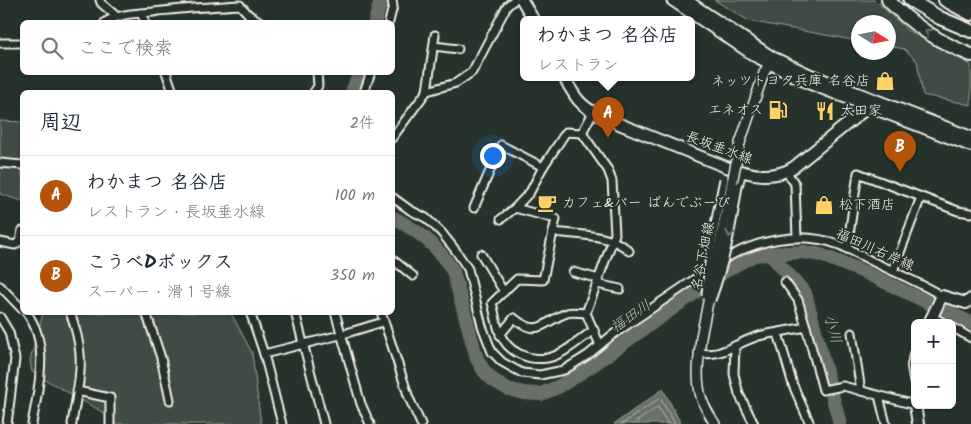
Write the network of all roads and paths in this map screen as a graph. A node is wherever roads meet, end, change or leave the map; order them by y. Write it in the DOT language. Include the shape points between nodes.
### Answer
graph roads {
  1 [pos="392,0"];
  2 [pos="514,0"];
  3 [pos="522,0"];
  4 [pos="672,0"];
  5 [pos="686,0"];
  6 [pos="888,0"];
  7 [pos="910,0"];
  8 [pos="945,0"];
  9 [pos="961,0"];
  10 [pos="100,1"];
  11 [pos="240,3"];
  12 [pos="971,3"];
  13 [pos="141,13"];
  14 [pos="971,14"];
  15 [pos="116,16"];
  16 [pos="531,16"];
  17 [pos="108,20"];
  18 [pos="144,20"];
  19 [pos="258,20"];
  20 [pos="390,20"];
  21 [pos="971,32"];
  22 [pos="435,35"];
  23 [pos="0,43"];
  24 [pos="20,43"];
  25 [pos="434,46"];
  26 [pos="458,49"];
  27 [pos="971,55"];
  28 [pos="770,61"];
  29 [pos="167,75"];
  30 [pos="316,75"];
  31 [pos="370,75"];
  32 [pos="566,81"];
  33 [pos="172,90"];
  34 [pos="315,90"];
  35 [pos="365,90"];
  36 [pos="427,91"];
  37 [pos="868,102"];
  38 [pos="593,112"];
  39 [pos="582,133"];
  40 [pos="395,134"];
  41 [pos="971,137"];
  42 [pos="971,146"];
  43 [pos="0,163"];
  44 [pos="20,165"];
  45 [pos="542,167"];
  46 [pos="726,167"];
  47 [pos="786,171"];
  48 [pos="742,172"];
  49 [pos="921,197"];
  50 [pos="395,199"];
  51 [pos="474,208"];
  52 [pos="515,208"];
  53 [pos="971,213"];
  54 [pos="501,219"];
  55 [pos="554,232"];
  56 [pos="797,238"];
  57 [pos="613,240"];
  58 [pos="20,241"];
  59 [pos="0,242"];
  60 [pos="847,249"];
  61 [pos="629,250"];
  62 [pos="481,254"];
  63 [pos="395,262"];
  64 [pos="893,271"];
  65 [pos="573,272"];
  66 [pos="412,276"];
  67 [pos="598,282"];
  68 [pos="785,282"];
  69 [pos="0,286"];
  70 [pos="620,288"];
  71 [pos="504,292"];
  72 [pos="942,296"];
  73 [pos="971,299"];
  74 [pos="20,306"];
  75 [pos="586,313"];
  76 [pos="29,315"];
  77 [pos="71,315"];
  78 [pos="147,315"];
  79 [pos="251,315"];
  80 [pos="295,315"];
  81 [pos="336,315"];
  82 [pos="382,315"];
  83 [pos="0,317"];
  84 [pos="705,317"];
  85 [pos="931,319"];
  86 [pos="383,322"];
  87 [pos="806,327"];
  88 [pos="956,329"];
  89 [pos="594,330"];
  90 [pos="778,333"];
  91 [pos="852,333"];
  92 [pos="340,335"];
  93 [pos="500,335"];
  94 [pos="971,338"];
  95 [pos="303,345"];
  96 [pos="600,345"];
  97 [pos="735,346"];
  98 [pos="700,353"];
  99 [pos="264,354"];
  100 [pos="77,391"];
  101 [pos="861,391"];
  102 [pos="879,396"];
  103 [pos="170,400"];
  104 [pos="911,404"];
  105 [pos="916,409"];
  106 [pos="7,424"];
  107 [pos="32,424"];
  108 [pos="72,424"];
  109 [pos="110,424"];
  110 [pos="282,424"];
  111 [pos="324,424"];
  112 [pos="370,424"];
  113 [pos="422,424"];
  114 [pos="715,424"];
  115 [pos="754,424"];
  116 [pos="810,424"];
  117 [pos="886,424"];
  118 [pos="918,424"];
  1 -- 20 [label="street"];
  2 -- 36 [label="street" via="507,6 472,72 456,83"];
  3 -- 16 [label="main road"];
  4 -- 28 [label="main road"];
  5 -- 28 [label="main road"];
  27 -- 6 [label="highway, one-way" via="924,30"];
  7 -- 21 [label="highway"];
  8 -- 14 [label="highway"];
  9 -- 12 [label="highway"];
  10 -- 15 [label="street"];
  11 -- 13 [label="street"];
  11 -- 19 [label="street"];
  13 -- 15 [label="street"];
  13 -- 18 [label="street"];
  15 -- 17 [label="street"];
  22 -- 25 [label="street"];
  23 -- 24 [label="street"];
  25 -- 26 [label="street"];
  25 -- 36 [label="street"];
  28 -- 37 [label="main road" via="811,75"];
  28 -- 84 [label="street, 名谷下畑線, bridge" via="740,143"];
  29 -- 33 [label="street"];
  30 -- 34 [label="street"];
  31 -- 35 [label="street"];
  32 -- 38 [label="main road, 長坂垂水線" via="578,101"];
  36 -- 40 [label="street"];
  37 -- 41 [label="main road"];
  37 -- 42 [label="main road"];
  37 -- 47 [label="main road, 長坂垂水線" via="862,112"];
  38 -- 39 [label="street"];
  38 -- 46 [label="main road, 長坂垂水線"];
  39 -- 45 [label="street" via="566,132"];
  39 -- 57 [label="street" via="612,181"];
  43 -- 44 [label="street"];
  45 -- 51 [label="street" via="500,145"];
  45 -- 52 [label="street" via="530,192"];
  46 -- 48 [label="main road, 長坂垂水線"];
  46 -- 84 [label="street, 名谷下畑線, bridge" via="707,275"];
  47 -- 48 [label="main road, 長坂垂水線" via="763,176"];
  47 -- 56 [label="street" via="794,184"];
  48 -- 84 [label="street, 名谷下畑線, one-way, bridge" via="720,278"];
  49 -- 53 [label="street"];
  49 -- 60 [label="street" via="858,173"];
  49 -- 64 [label="street"];
  50 -- 96 [label="street, 福田川右岸線" via="426,218 441,232 468,269 482,326 492,352 502,362 522,373 540,375 564,370"];
  52 -- 54 [label="street"];
  52 -- 55 [label="street" via="556,219"];
  55 -- 57 [label="street"];
  55 -- 71 [label="street" via="542,280 517,279"];
  56 -- 60 [label="street, 福田川右岸線"];
  56 -- 96 [label="street, 福田川右岸線" via="767,241 733,253"];
  57 -- 61 [label="street"];
  57 -- 67 [label="street"];
  58 -- 59 [label="street" via="15,245"];
  60 -- 64 [label="street, 福田川右岸線"];
  62 -- 71 [label="street"];
  63 -- 66 [label="street"];
  64 -- 72 [label="street, 福田川右岸線"];
  65 -- 67 [label="street"];
  67 -- 70 [label="street"];
  67 -- 75 [label="street"];
  68 -- 87 [label="street" via="798,300"];
  69 -- 74 [label="street"];
  71 -- 93 [label="street" via="492,303"];
  72 -- 73 [label="main road" via="966,303"];
  72 -- 85 [label="main road"];
  75 -- 89 [label="street"];
  75 -- 93 [label="street" via="568,312 538,329 524,326 514,318"];
  76 -- 107 [label="street" via="38,336 42,362"];
  77 -- 100 [label="street" via="81,355"];
  78 -- 103 [label="street"];
  79 -- 99 [label="street"];
  80 -- 95 [label="street"];
  81 -- 92 [label="street"];
  82 -- 86 [label="street"];
  83 -- 106 [label="street" via="9,332 15,360"];
  84 -- 98 [label="street, 名谷下畑線, bridge"];
  86 -- 92 [label="street"];
  86 -- 113 [label="street" via="409,398"];
  87 -- 90 [label="street"];
  87 -- 101 [label="street" via="823,390 843,386"];
  88 -- 94 [label="street"];
  89 -- 93 [label="street" via="547,358 526,357 511,350"];
  89 -- 96 [label="street"];
  90 -- 97 [label="street" via="762,335"];
  90 -- 116 [label="street" via="792,385"];
  91 -- 101 [label="street"];
  92 -- 95 [label="street"];
  92 -- 112 [label="street" via="360,404"];
  95 -- 99 [label="street"];
  95 -- 111 [label="street"];
  97 -- 98 [label="street" via="709,355"];
  97 -- 115 [label="street" via="737,387"];
  98 -- 114 [label="street, 名谷下畑線" via="698,387"];
  99 -- 110 [label="street"];
  100 -- 108 [label="street"];
  100 -- 109 [label="street" via="110,398"];
  101 -- 102 [label="street"];
  102 -- 104 [label="street"];
  102 -- 117 [label="street"];
  105 -- 118 [label="main road"];
}
